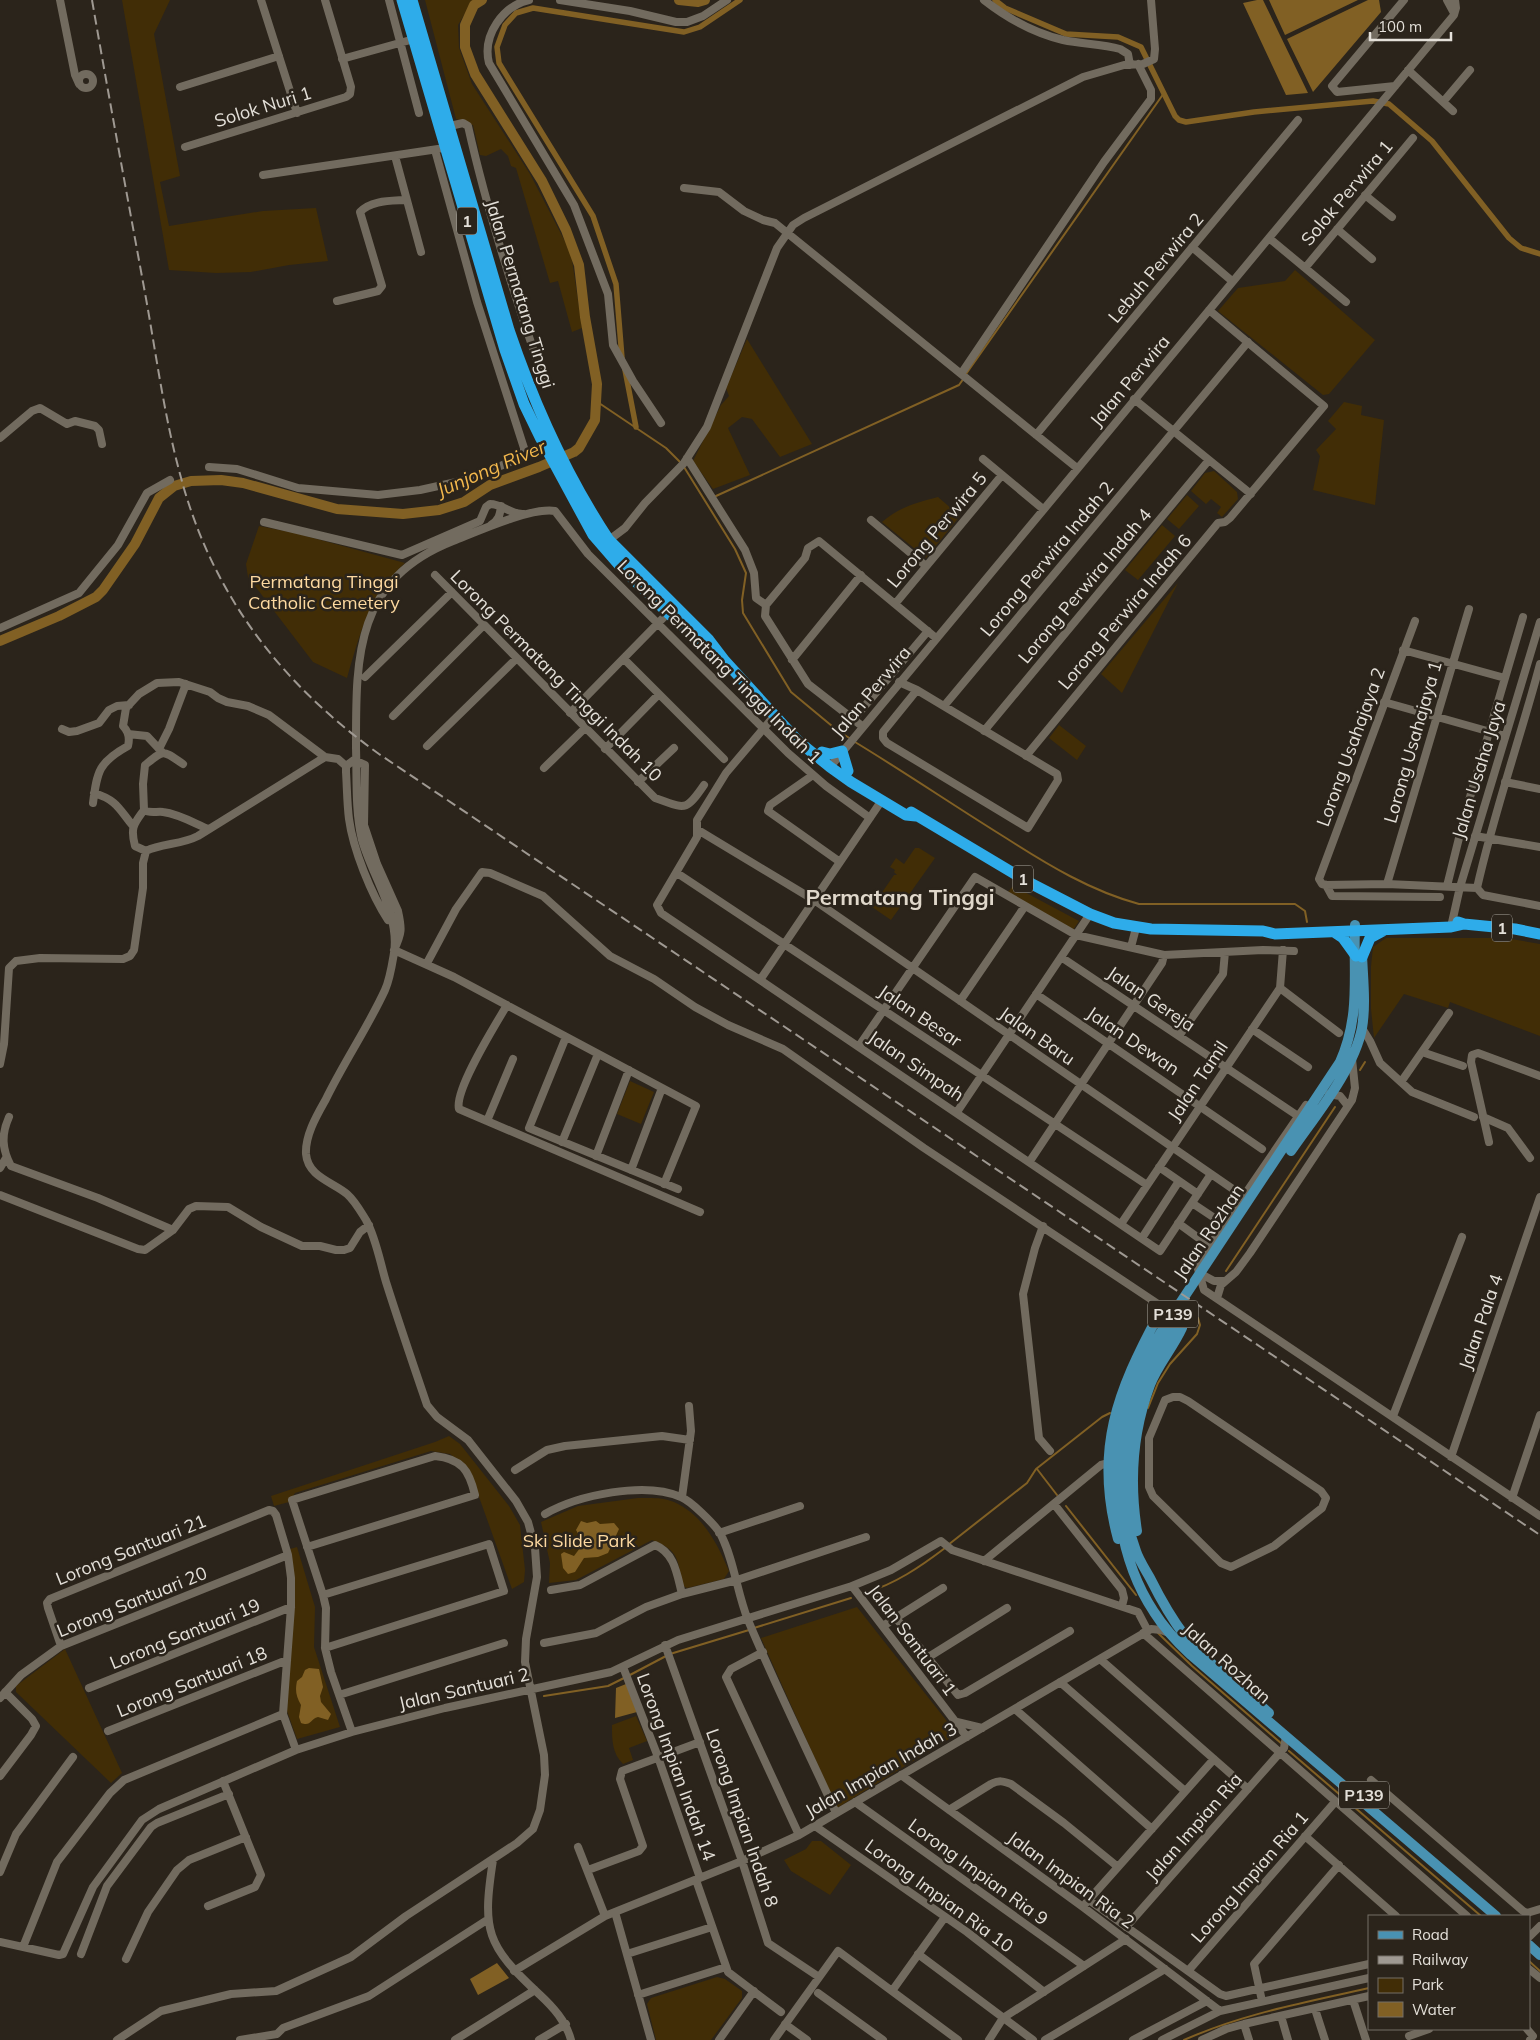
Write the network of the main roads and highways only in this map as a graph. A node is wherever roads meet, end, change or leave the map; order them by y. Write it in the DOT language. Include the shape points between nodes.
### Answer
graph roads {
  1 [pos="402,0"];
  2 [pos="412,0"];
  3 [pos="545,437"];
  4 [pos="565,473"];
  5 [pos="668,600"];
  6 [pos="668,613"];
  7 [pos="725,661"];
  8 [pos="778,717"];
  9 [pos="822,752"];
  10 [pos="832,764"];
  11 [pos="848,771"];
  12 [pos="916,816"];
  13 [pos="1452,924"];
  14 [pos="1359,928"];
  15 [pos="1387,930"];
  16 [pos="1262,931"];
  17 [pos="1333,932"];
  18 [pos="1540,934"];
  19 [pos="1359,956"];
  20 [pos="1352,1052"];
  21 [pos="1293,1142"];
  22 [pos="1122,1512"];
  23 [pos="1130,1562"];
  24 [pos="1144,1567"];
  25 [pos="1492,1912"];
  26 [pos="1530,1937"];
  27 [pos="1530,1946"];
  28 [pos="1540,1946"];
  29 [pos="1540,1955"];
  1 -- 3 [label="highway, Jalan Permatang Tinggi / 1" via="440,149 513,375 524,404"];
  2 -- 3 [label="highway, Jalan Permatang Tinggi / 1" via="509,330"];
  3 -- 4 [label="highway, Jalan Permatang Tinggi / 1"];
  4 -- 5 [label="highway, Jalan Permatang Tinggi / 1" via="609,540"];
  4 -- 6 [label="highway, Jalan Permatang Tinggi / 1" via="593,535"];
  5 -- 6 [label="highway"];
  5 -- 7 [label="highway, Jalan Permatang Tinggi / 1" via="709,640"];
  6 -- 7 [label="highway, Jalan Permatang Tinggi / 1" via="702,645"];
  7 -- 8 [label="highway, Jalan Permatang Tinggi / 1"];
  8 -- 9 [label="highway, Jalan Permatang Tinggi / 1"];
  8 -- 10 [label="highway, Jalan Permatang Tinggi / 1" via="798,741"];
  9 -- 10 [label="highway, Jalan Permatang Tinggi / 1"];
  9 -- 11 [label="highway" via="830,754 844,748"];
  10 -- 11 [label="highway, Jalan Permatang Tinggi / 1"];
  10 -- 12 [label="highway, Jalan Permatang Tinggi / 1" via="906,815"];
  11 -- 12 [label="highway, Jalan Permatang Tinggi / 1"];
  12 -- 16 [label="highway, Jalan Permatang Tinggi / 1" via="1030,883 1114,923 1136,928"];
  13 -- 14 [label="highway, Jalan Permatang Tinggi / 1"];
  13 -- 15 [label="highway, Jalan Permatang Tinggi / 1"];
  13 -- 18 [label="highway, Jalan Permatang Tinggi / 1"];
  14 -- 15 [label="highway, Jalan Permatang Tinggi / 1"];
  14 -- 16 [label="highway, Jalan Permatang Tinggi / 1" via="1275,928"];
  14 -- 17 [label="highway, Jalan Permatang Tinggi / 1"];
  14 -- 19 [label="main road, Jalan Rozhan / P139"];
  15 -- 19 [label="highway" via="1370,938"];
  16 -- 17 [label="highway, Jalan Permatang Tinggi / 1" via="1274,934"];
  17 -- 19 [label="highway"];
  19 -- 20 [label="main road, Jalan Rozhan / P139"];
  19 -- 20 [label="main road, Jalan Rozhan / P139" via="1362,1028"];
  20 -- 21 [label="main road, Jalan Rozhan / P139" via="1329,1094"];
  20 -- 21 [label="main road, Jalan Rozhan / P139" via="1340,1062"];
  21 -- 22 [label="main road, Jalan Rozhan / P139" via="1161,1332 1142,1365 1119,1440 1117,1466"];
  22 -- 23 [label="main road, Jalan Rozhan / P139"];
  22 -- 24 [label="main road, Jalan Rozhan / P139"];
  23 -- 24 [label="main road" via="1119,1543 1113,1521 1109,1494 1110,1440 1125,1381 1159,1314 1168,1307 1181,1312 1182,1328 1158,1367 1141,1410 1134,1443 1133,1508"];
  23 -- 25 [label="main road, Jalan Rozhan / P139" via="1153,1611 1191,1655"];
  24 -- 25 [label="main road, Jalan Rozhan / P139" via="1172,1618 1199,1650"];
  26 -- 28 [label="main road"];
  27 -- 29 [label="main road"];
}
